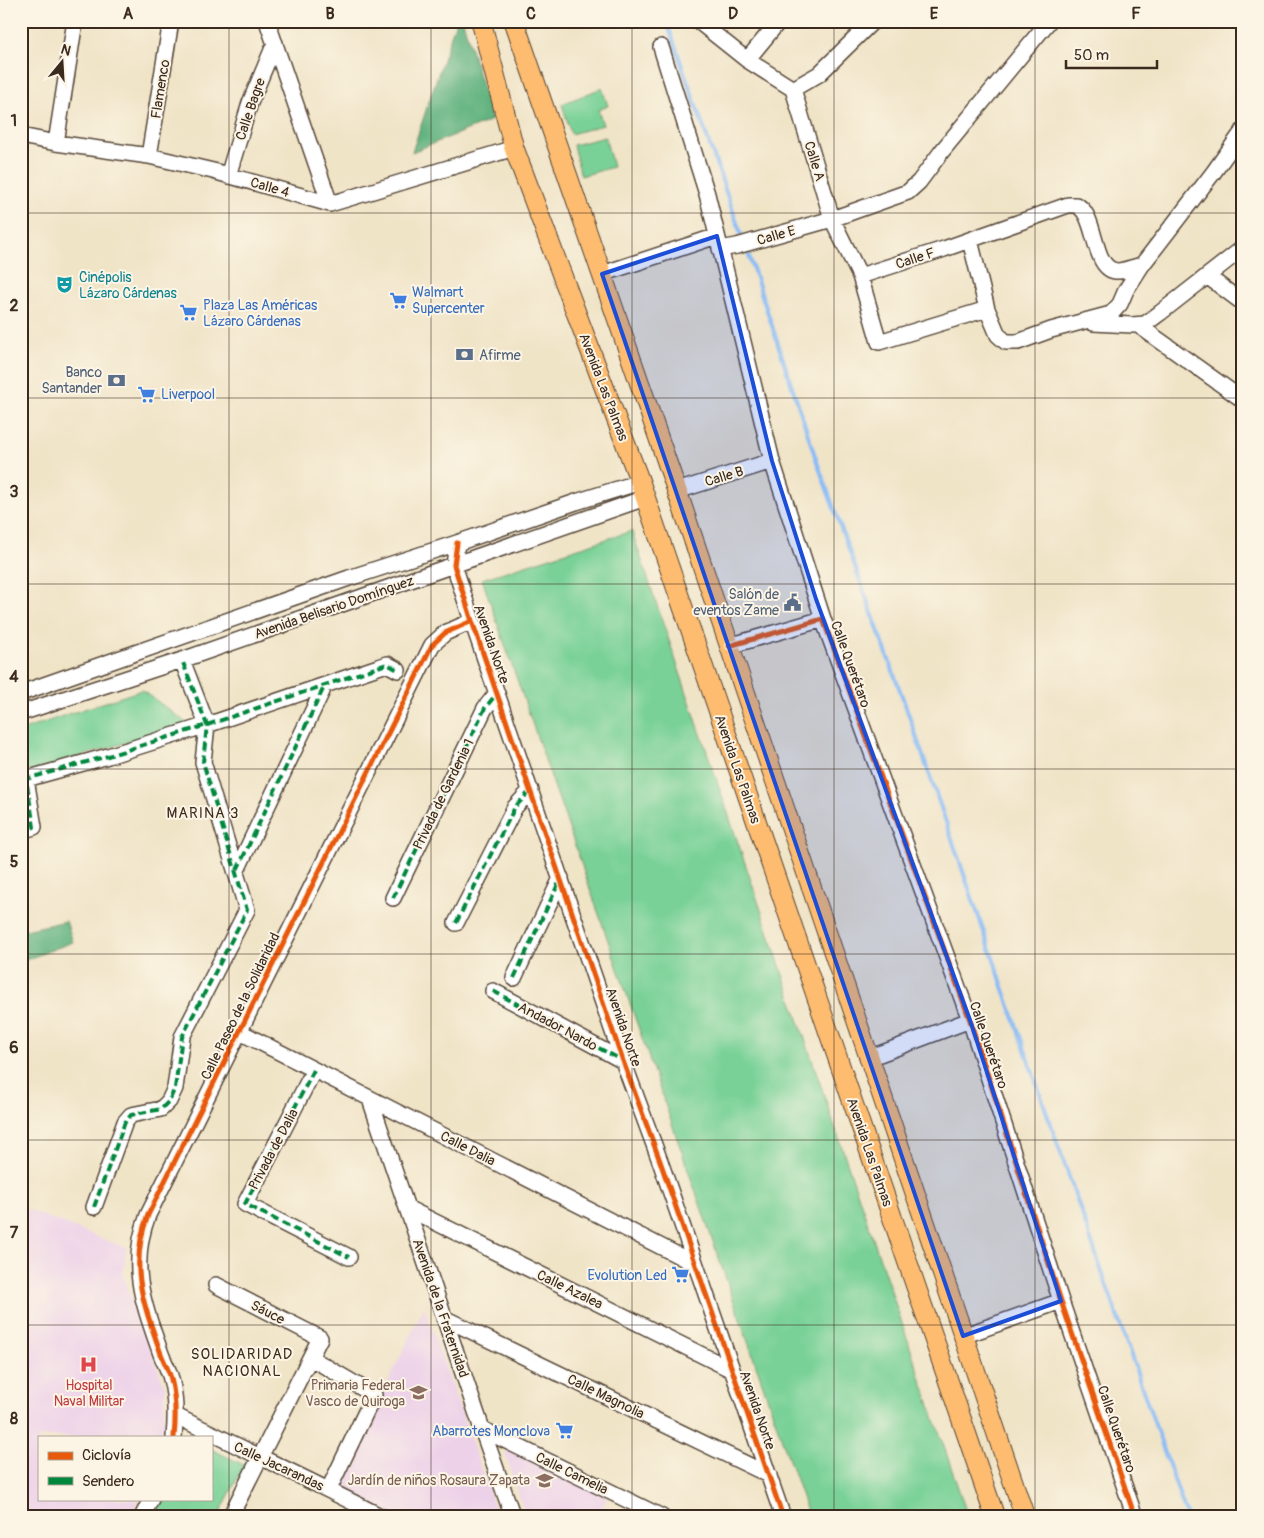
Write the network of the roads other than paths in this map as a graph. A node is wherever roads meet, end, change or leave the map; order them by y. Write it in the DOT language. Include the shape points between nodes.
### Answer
graph roads {
  1 [pos="75,21"];
  2 [pos="171,21"];
  3 [pos="267,21"];
  4 [pos="481,21"];
  5 [pos="514,21"];
  6 [pos="698,21"];
  7 [pos="779,21"];
  8 [pos="873,21"];
  9 [pos="1049,21"];
  10 [pos="275,43"];
  11 [pos="662,47"];
  12 [pos="747,60"];
  13 [pos="793,89"];
  14 [pos="1243,131"];
  15 [pos="21,136"];
  16 [pos="56,142"];
  17 [pos="514,148"];
  18 [pos="149,156"];
  19 [pos="228,176"];
  20 [pos="330,204"];
  21 [pos="832,219"];
  22 [pos="970,240"];
  23 [pos="718,243"];
  24 [pos="1243,248"];
  25 [pos="1142,265"];
  26 [pos="602,274"];
  27 [pos="860,276"];
  28 [pos="1207,276"];
  29 [pos="1243,303"];
  30 [pos="987,309"];
  31 [pos="1079,322"];
  32 [pos="1138,324"];
  33 [pos="1243,400"];
  34 [pos="772,461"];
  35 [pos="642,490"];
  36 [pos="677,491"];
  37 [pos="576,502"];
  38 [pos="583,519"];
  39 [pos="457,543"];
  40 [pos="454,565"];
  41 [pos="823,618"];
  42 [pos="472,621"];
  43 [pos="729,646"];
  44 [pos="182,660"];
  45 [pos="398,670"];
  46 [pos="325,685"];
  47 [pos="21,693"];
  48 [pos="497,693"];
  49 [pos="21,713"];
  50 [pos="207,725"];
  51 [pos="531,790"];
  52 [pos="21,831"];
  53 [pos="237,870"];
  54 [pos="561,878"];
  55 [pos="393,898"];
  56 [pos="456,923"];
  57 [pos="514,978"];
  58 [pos="493,991"];
  59 [pos="970,1020"];
  60 [pos="240,1032"];
  61 [pos="869,1058"];
  62 [pos="623,1060"];
  63 [pos="314,1070"];
  64 [pos="370,1099"];
  65 [pos="94,1207"];
  66 [pos="407,1208"];
  67 [pos="349,1258"];
  68 [pos="695,1264"];
  69 [pos="216,1285"];
  70 [pos="1061,1301"];
  71 [pos="444,1318"];
  72 [pos="963,1336"];
  73 [pos="311,1358"];
  74 [pos="732,1370"];
  75 [pos="176,1416"];
  76 [pos="482,1429"];
  77 [pos="174,1436"];
  78 [pos="260,1458"];
  79 [pos="769,1475"];
  80 [pos="329,1490"];
  81 [pos="150,1500"];
  82 [pos="142,1517"];
  83 [pos="230,1517"];
  84 [pos="382,1517"];
  85 [pos="513,1517"];
  86 [pos="662,1517"];
  87 [pos="783,1517"];
  88 [pos="995,1517"];
  89 [pos="1025,1517"];
  90 [pos="1135,1517"];
  1 -- 16 [label="street"];
  2 -- 18 [label="street, Flamenco"];
  3 -- 10 [label="street"];
  4 -- 17 [label="main road, Avenida Las Palmas"];
  5 -- 26 [label="main road, Avenida Las Palmas"];
  6 -- 12 [label="street"];
  7 -- 12 [label="street"];
  8 -- 13 [label="street" via="818,74"];
  9 -- 21 [label="street, Calle E" via="919,182 908,192"];
  10 -- 19 [label="street, Calle Bagre" via="250,103"];
  10 -- 20 [label="street"];
  11 -- 23 [label="street, Calle Querétaro" via="707,194"];
  12 -- 13 [label="street"];
  13 -- 21 [label="street, Calle A"];
  14 -- 25 [label="street"];
  15 -- 16 [label="street, Calle 4"];
  16 -- 18 [label="street, Calle 4"];
  17 -- 20 [label="street"];
  17 -- 35 [label="main road, Avenida Las Palmas"];
  18 -- 19 [label="street, Calle 4"];
  19 -- 20 [label="street, Calle 4"];
  21 -- 23 [label="street, Calle E" via="737,246"];
  21 -- 27 [label="street, Calle A"];
  22 -- 25 [label="street, Calle F" via="1068,205 1077,206 1085,213 1102,261 1109,269 1118,271"];
  22 -- 27 [label="street, Calle F"];
  22 -- 30 [label="street"];
  23 -- 26 [label="street, Calle E"];
  23 -- 34 [label="street, Calle Querétaro"];
  24 -- 28 [label="street"];
  25 -- 31 [label="street" via="1111,314"];
  26 -- 36 [label="main road, Avenida Las Palmas"];
  27 -- 30 [label="street, Calle A" via="878,342"];
  28 -- 29 [label="street"];
  28 -- 32 [label="street" via="1145,324"];
  30 -- 31 [label="street" via="998,335 1006,342 1018,342"];
  31 -- 32 [label="street"];
  32 -- 33 [label="street"];
  34 -- 36 [label="street, Calle B"];
  34 -- 41 [label="street, Calle Querétaro"];
  35 -- 37 [label="street, Avenida Belisario Domínguez"];
  35 -- 38 [label="street, Avenida Belisario Domínguez"];
  35 -- 88 [label="main road, Avenida Las Palmas"];
  36 -- 43 [label="main road, Avenida Las Palmas"];
  37 -- 38 [label="street"];
  37 -- 39 [label="street, Avenida Belisario Domínguez"];
  38 -- 40 [label="street, Avenida Belisario Domínguez"];
  39 -- 40 [label="street, Avenida Norte"];
  39 -- 47 [label="street, Avenida Belisario Domínguez"];
  40 -- 42 [label="street, Avenida Norte"];
  40 -- 44 [label="street, Avenida Belisario Domínguez"];
  41 -- 43 [label="street, Calle Querétaro"];
  41 -- 59 [label="street, Calle Querétaro"];
  42 -- 48 [label="street, Avenida Norte"];
  42 -- 60 [label="street, Calle Paseo de la Solidaridad" via="445,633 432,645"];
  43 -- 61 [label="main road, Avenida Las Palmas"];
  44 -- 49 [label="street, Avenida Belisario Domínguez"];
  44 -- 50 [label="street"];
  45 -- 46 [label="street" via="387,664"];
  46 -- 50 [label="street"];
  46 -- 53 [label="street"];
  48 -- 51 [label="street, Avenida Norte"];
  48 -- 55 [label="street, Privada de Gardenia 1" via="485,708"];
  50 -- 52 [label="street" via="26,779 34,827"];
  50 -- 53 [label="street" via="203,762"];
  51 -- 54 [label="street, Avenida Norte"];
  51 -- 56 [label="street" via="515,807"];
  53 -- 65 [label="street" via="248,910 182,1037 175,1088 169,1101 161,1108 131,1115 125,1122"];
  54 -- 57 [label="street"];
  54 -- 62 [label="street, Avenida Norte"];
  58 -- 62 [label="street, Andador Nardo"];
  59 -- 61 [label="street"];
  59 -- 70 [label="street, Calle Querétaro"];
  60 -- 63 [label="street, Calle Dalia"];
  60 -- 75 [label="street, Calle Paseo de la Solidaridad" via="148,1215 139,1248 140,1290 171,1379"];
  61 -- 72 [label="main road, Avenida Las Palmas"];
  62 -- 68 [label="street, Avenida Norte"];
  63 -- 64 [label="street, Calle Dalia"];
  63 -- 67 [label="street, Privada de Dalia" via="245,1204"];
  64 -- 66 [label="street, Avenida de la Fraternidad"];
  64 -- 68 [label="street, Calle Dalia"];
  66 -- 71 [label="street, Avenida de la Fraternidad"];
  66 -- 74 [label="street, Calle Azalea"];
  68 -- 74 [label="street, Avenida Norte"];
  69 -- 73 [label="street, Sáuce" via="320,1338"];
  70 -- 72 [label="street"];
  70 -- 90 [label="street, Calle Querétaro"];
  71 -- 76 [label="street, Avenida de la Fraternidad"];
  71 -- 79 [label="street, Calle Magnolia"];
  72 -- 89 [label="main road, Avenida Las Palmas"];
  73 -- 78 [label="street"];
  73 -- 80 [label="street" via="374,1396"];
  74 -- 79 [label="street, Avenida Norte"];
  75 -- 77 [label="street, Calle Paseo de la Solidaridad"];
  75 -- 78 [label="street, Calle Jacarandas"];
  76 -- 85 [label="street, Avenida de la Fraternidad"];
  76 -- 86 [label="street, Calle Camelia"];
  78 -- 80 [label="street, Calle Jacarandas"];
  78 -- 83 [label="street"];
  79 -- 87 [label="street, Avenida Norte"];
  80 -- 84 [label="street, Calle Jacarandas"];
  81 -- 82 [label="street"];
}
